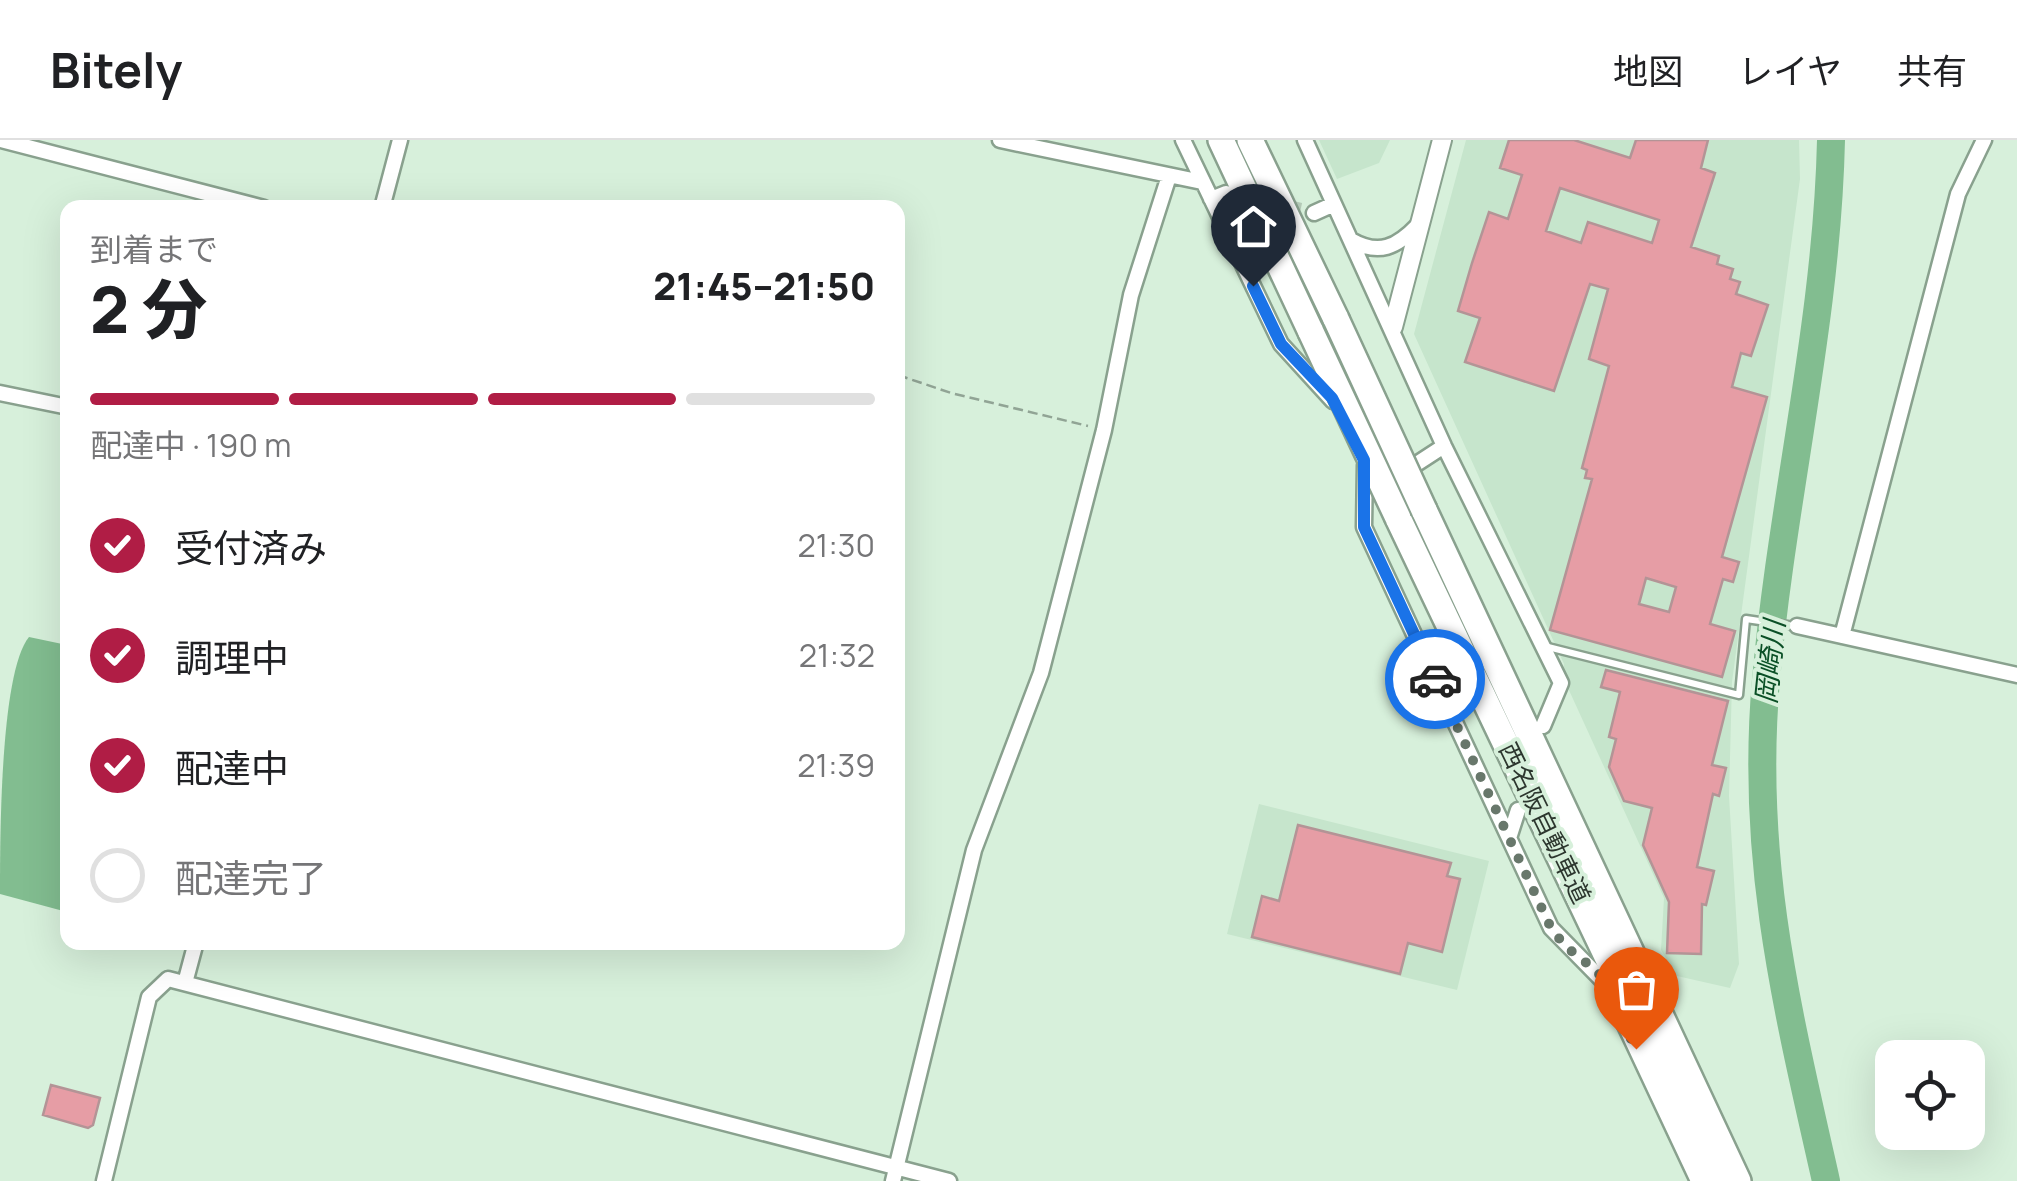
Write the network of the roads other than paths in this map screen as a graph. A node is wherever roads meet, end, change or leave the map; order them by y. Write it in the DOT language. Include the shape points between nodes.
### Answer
graph roads {
  1 [pos="1,140"];
  2 [pos="400,140"];
  3 [pos="1000,140"];
  4 [pos="1183,140"];
  5 [pos="1221,140"];
  6 [pos="1250,140"];
  7 [pos="1305,140"];
  8 [pos="1442,140"];
  9 [pos="1984,140"];
  10 [pos="1169,176"];
  11 [pos="1202,182"];
  12 [pos="233,200"];
  13 [pos="384,200"];
  14 [pos="1334,204"];
  15 [pos="1314,213"];
  16 [pos="1420,223"];
  17 [pos="1350,239"];
  18 [pos="1393,327"];
  19 [pos="0,393"];
  20 [pos="60,404"];
  21 [pos="1444,446"];
  22 [pos="1364,498"];
  23 [pos="1797,626"];
  24 [pos="1842,636"];
  25 [pos="1542,646"];
  26 [pos="2017,675"];
  27 [pos="1542,726"];
  28 [pos="1518,810"];
  29 [pos="1509,838"];
  30 [pos="1595,901"];
  31 [pos="194,950"];
  32 [pos="185,983"];
  33 [pos="895,1174"];
  34 [pos="104,1181"];
  35 [pos="949,1181"];
  36 [pos="1698,1181"];
  37 [pos="1714,1181"];
  38 [pos="1738,1181"];
  1 -- 12 [label="street"];
  2 -- 13 [label="street"];
  3 -- 10 [label="street"];
  4 -- 11 [label="street"];
  5 -- 30 [label="highway, 西名阪自動車道, bridge" via="1398,518"];
  6 -- 30 [label="highway, 西名阪自動車道, bridge" via="1424,510"];
  7 -- 14 [label="street"];
  8 -- 16 [label="street"];
  9 -- 24 [label="street" via="1958,194"];
  10 -- 11 [label="street"];
  10 -- 33 [label="street" via="1131,295 1042,674 974,850"];
  11 -- 22 [label="street" via="1218,196 1281,344 1332,398 1364,460"];
  14 -- 15 [label="street"];
  14 -- 17 [label="street"];
  16 -- 17 [label="street" via="1384,250"];
  16 -- 18 [label="street"];
  17 -- 18 [label="street"];
  18 -- 21 [label="street"];
  19 -- 20 [label="street"];
  21 -- 22 [label="street"];
  21 -- 25 [label="street"];
  22 -- 29 [label="street" via="1364,527"];
  23 -- 24 [label="street"];
  23 -- 25 [label="lane" via="1746,619 1739,695"];
  24 -- 26 [label="street"];
  25 -- 27 [label="street" via="1562,682"];
  28 -- 29 [label="street"];
  29 -- 36 [label="street" via="1557,939 1605,983"];
  30 -- 37 [label="highway, 西名阪自動車道"];
  30 -- 38 [label="highway, 西名阪自動車道"];
  31 -- 32 [label="street"];
  32 -- 33 [label="street"];
  32 -- 34 [label="street" via="168,979 150,997"];
  33 -- 35 [label="street"];
}
